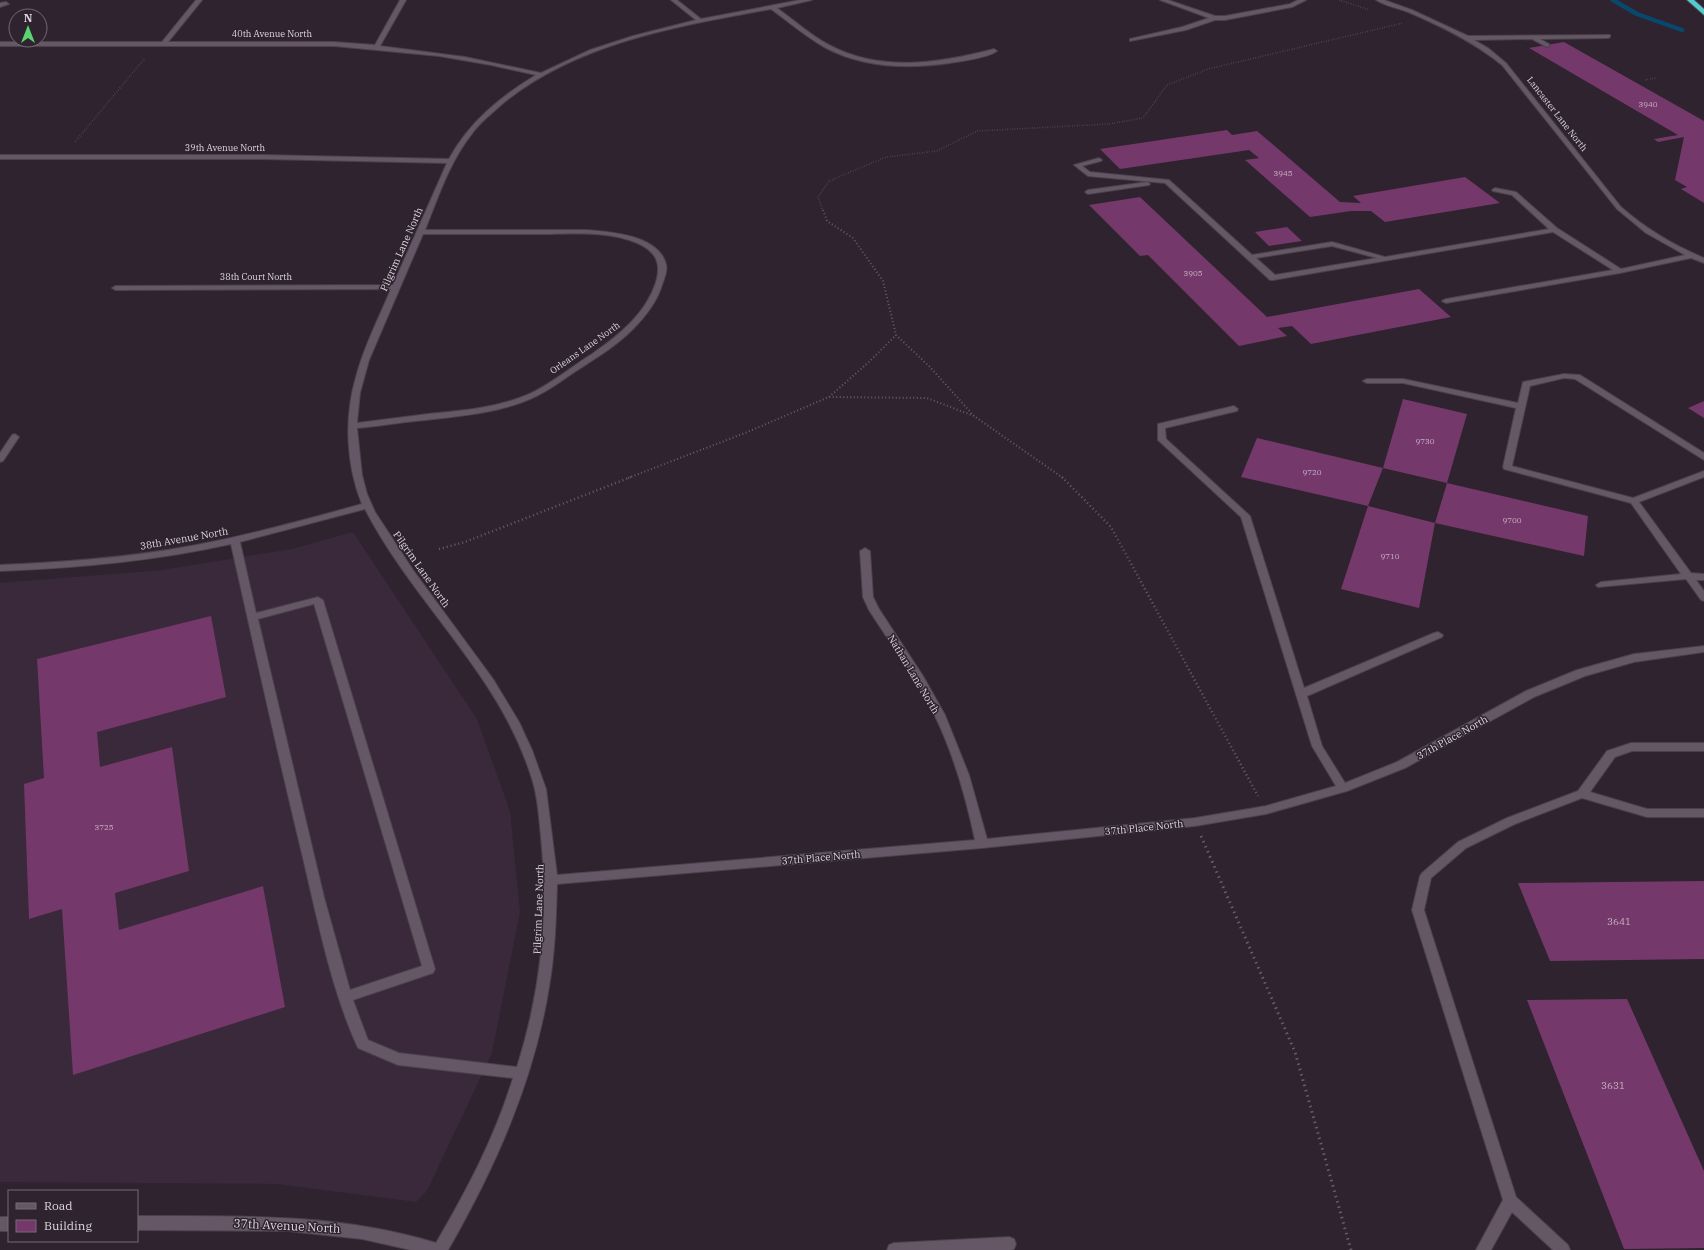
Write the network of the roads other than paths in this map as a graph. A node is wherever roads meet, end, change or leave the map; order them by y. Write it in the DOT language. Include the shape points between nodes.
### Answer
graph roads {
  1 [pos="199,0"];
  2 [pos="403,0"];
  3 [pos="674,0"];
  4 [pos="809,0"];
  5 [pos="1163,0"];
  6 [pos="1302,0"];
  7 [pos="1379,0"];
  8 [pos="1690,0"];
  9 [pos="772,7"];
  10 [pos="1704,13"];
  11 [pos="1214,18"];
  12 [pos="700,21"];
  13 [pos="1531,36"];
  14 [pos="1608,36"];
  15 [pos="1467,38"];
  16 [pos="1132,40"];
  17 [pos="164,43"];
  18 [pos="0,44"];
  19 [pos="1547,45"];
  20 [pos="377,46"];
  21 [pos="994,51"];
  22 [pos="542,75"];
  23 [pos="0,157"];
  24 [pos="1099,160"];
  25 [pos="451,161"];
  26 [pos="1167,181"];
  27 [pos="1494,190"];
  28 [pos="1088,192"];
  29 [pos="1554,230"];
  30 [pos="421,232"];
  31 [pos="1692,256"];
  32 [pos="1250,257"];
  33 [pos="1385,258"];
  34 [pos="1704,261"];
  35 [pos="1620,271"];
  36 [pos="396,287"];
  37 [pos="116,288"];
  38 [pos="1446,301"];
  39 [pos="1367,381"];
  40 [pos="1521,406"];
  41 [pos="1234,409"];
  42 [pos="352,426"];
  43 [pos="15,437"];
  44 [pos="1704,457"];
  45 [pos="0,459"];
  46 [pos="1704,474"];
  47 [pos="1634,501"];
  48 [pos="367,506"];
  49 [pos="235,540"];
  50 [pos="865,551"];
  51 [pos="0,568"];
  52 [pos="1689,576"];
  53 [pos="1704,577"];
  54 [pos="1601,585"];
  55 [pos="1704,598"];
  56 [pos="252,617"];
  57 [pos="1438,635"];
  58 [pos="1704,649"];
  59 [pos="1301,694"];
  60 [pos="1704,747"];
  61 [pos="1343,788"];
  62 [pos="1582,794"];
  63 [pos="1704,813"];
  64 [pos="982,844"];
  65 [pos="552,880"];
  66 [pos="346,998"];
  67 [pos="522,1073"];
  68 [pos="1510,1201"];
  69 [pos="138,1223"];
  70 [pos="1009,1244"];
  71 [pos="435,1250"];
  72 [pos="440,1250"];
  73 [pos="894,1250"];
  74 [pos="1483,1250"];
  75 [pos="1563,1250"];
  1 -- 17 [label="street"];
  2 -- 20 [label="street"];
  3 -- 12 [label="street"];
  4 -- 9 [label="street, Pilgrim Lane North"];
  5 -- 11 [label="street"];
  6 -- 11 [label="street" via="1292,5"];
  7 -- 15 [label="street, Lancaster Lane North" via="1410,11"];
  8 -- 10 [label="highway"];
  9 -- 12 [label="street, Pilgrim Lane North"];
  9 -- 21 [label="street" via="836,50 874,61 897,64 943,63"];
  11 -- 16 [label="street" via="1172,32"];
  12 -- 22 [label="street, Pilgrim Lane North" via="626,40 591,52"];
  13 -- 14 [label="street"];
  13 -- 15 [label="street"];
  13 -- 19 [label="street"];
  15 -- 31 [label="street, Lancaster Lane North" via="1486,49 1510,70 1619,208 1636,224 1660,240"];
  17 -- 18 [label="street, 40th Avenue North"];
  17 -- 20 [label="street, 40th Avenue North"];
  20 -- 22 [label="street, 40th Avenue North" via="481,61"];
  22 -- 25 [label="street, Pilgrim Lane North" via="503,100 480,119 463,140"];
  23 -- 25 [label="street, 39th Avenue North" via="270,157"];
  24 -- 26 [label="street" via="1077,165 1088,174"];
  25 -- 30 [label="street, Pilgrim Lane North"];
  26 -- 28 [label="street"];
  26 -- 32 [label="street"];
  27 -- 29 [label="street" via="1514,193"];
  29 -- 33 [label="street"];
  29 -- 35 [label="street"];
  30 -- 36 [label="street, Pilgrim Lane North"];
  30 -- 42 [label="street, Orleans Lane North" via="609,234 644,245 662,264 662,275 655,295 643,314 625,333 527,398 468,412"];
  31 -- 34 [label="street, Lancaster Lane North"];
  31 -- 35 [label="street"];
  32 -- 33 [label="street" via="1332,244"];
  32 -- 33 [label="street" via="1273,278"];
  35 -- 38 [label="street"];
  36 -- 37 [label="street, 38th Court North"];
  36 -- 42 [label="street, Pilgrim Lane North" via="366,357 354,396"];
  39 -- 40 [label="street" via="1403,381"];
  40 -- 44 [label="street" via="1526,384 1564,376 1577,376"];
  40 -- 47 [label="street" via="1507,467"];
  41 -- 59 [label="street" via="1161,426 1162,440 1245,516"];
  42 -- 48 [label="street, Pilgrim Lane North" via="357,473"];
  43 -- 45 [label="street"];
  46 -- 47 [label="street"];
  47 -- 52 [label="street"];
  48 -- 49 [label="street, 38th Avenue North"];
  48 -- 65 [label="street, Pilgrim Lane North" via="401,561 482,671 517,726 538,781 550,849"];
  49 -- 51 [label="street, 38th Avenue North" via="103,562"];
  49 -- 56 [label="street"];
  50 -- 64 [label="street, Nathan Lane North" via="868,597 930,698 956,752"];
  52 -- 53 [label="street"];
  52 -- 54 [label="street"];
  52 -- 55 [label="street"];
  56 -- 66 [label="street" via="320,906"];
  56 -- 66 [label="street" via="318,600 429,969"];
  57 -- 59 [label="street"];
  58 -- 61 [label="street, 37th Place North" via="1634,658 1581,673 1530,694 1401,765"];
  59 -- 61 [label="street" via="1317,746"];
  60 -- 62 [label="street" via="1631,747 1611,754"];
  61 -- 64 [label="street, 37th Place North" via="1266,810 1195,822"];
  62 -- 63 [label="street" via="1647,813"];
  62 -- 68 [label="street" via="1511,821 1462,845 1426,876 1418,910"];
  64 -- 65 [label="street, 37th Place North"];
  65 -- 67 [label="street, Pilgrim Lane North" via="544,986"];
  66 -- 67 [label="street" via="363,1044 398,1059"];
  67 -- 72 [label="street, Pilgrim Lane North" via="497,1141 460,1218"];
  68 -- 74 [label="street"];
  68 -- 75 [label="street"];
  69 -- 71 [label="street, 37th Avenue North" via="260,1222 334,1227 408,1241"];
  70 -- 73 [label="street"];
}
